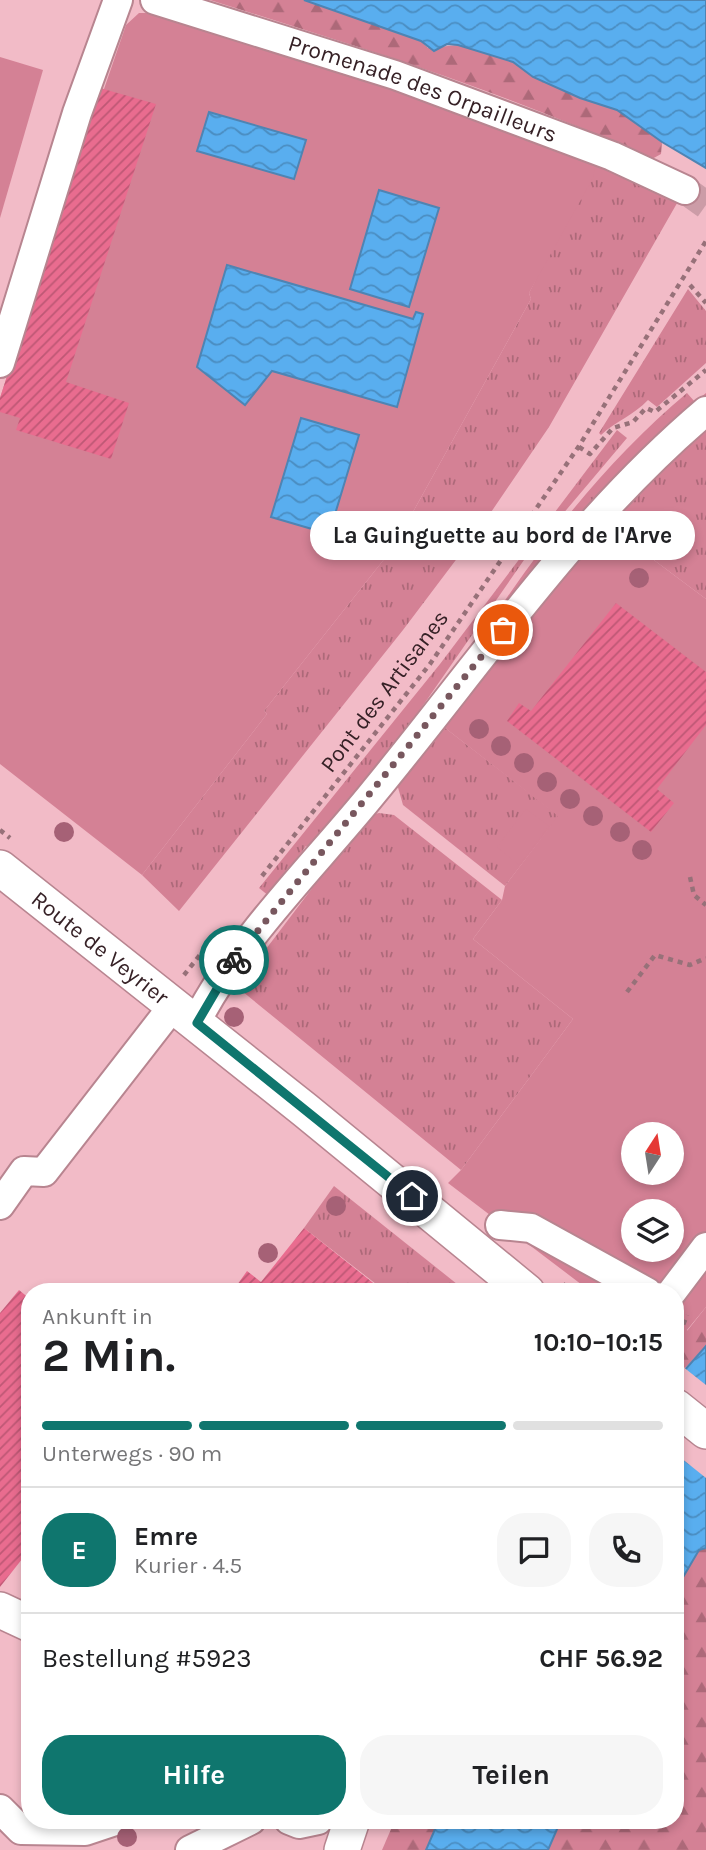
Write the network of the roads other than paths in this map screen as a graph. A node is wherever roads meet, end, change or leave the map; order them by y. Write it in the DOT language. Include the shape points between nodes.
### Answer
graph roads {
  1 [pos="118,0"];
  2 [pos="155,0"];
  3 [pos="685,190"];
  4 [pos="0,363"];
  5 [pos="706,411"];
  6 [pos="0,868"];
  7 [pos="185,1014"];
  8 [pos="0,1205"];
  9 [pos="434,1214"];
  10 [pos="500,1225"];
  11 [pos="706,1247"];
  12 [pos="489,1283"];
  13 [pos="516,1283"];
  14 [pos="631,1283"];
  15 [pos="679,1283"];
  16 [pos="684,1413"];
  17 [pos="706,1431"];
  18 [pos="0,1611"];
  19 [pos="21,1620"];
  20 [pos="0,1809"];
  21 [pos="93,1829"];
  22 [pos="233,1829"];
  23 [pos="349,1829"];
  24 [pos="11,1835"];
  25 [pos="191,1850"];
  26 [pos="342,1850"];
  1 -- 4 [label="street" via="77,113"];
  2 -- 3 [label="street, Promenade des Orpailleurs" via="395,75 612,156"];
  5 -- 7 [label="street" via="634,476 554,564 383,781"];
  6 -- 7 [label="main road, Route de Veyrier"];
  7 -- 8 [label="street" via="44,1172 24,1171"];
  7 -- 9 [label="main road, Route de Veyrier"];
  9 -- 12 [label="main road"];
  9 -- 13 [label="main road, Route de Veyrier"];
  10 -- 14 [label="street" via="531,1228"];
  11 -- 15 [label="street"];
  16 -- 17 [label="main road"];
  18 -- 19 [label="main road"];
  20 -- 24 [label="street"];
  21 -- 24 [label="street"];
  22 -- 25 [label="street"];
  23 -- 26 [label="main road"];
}
